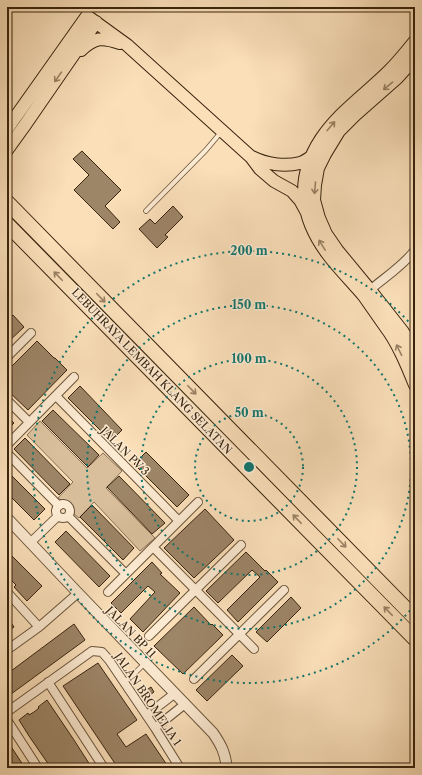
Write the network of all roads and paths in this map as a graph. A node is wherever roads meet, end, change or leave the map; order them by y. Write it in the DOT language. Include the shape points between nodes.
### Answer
graph roads {
  1 [pos="92,19"];
  2 [pos="415,41"];
  3 [pos="127,45"];
  4 [pos="71,58"];
  5 [pos="415,58"];
  6 [pos="7,129"];
  7 [pos="222,131"];
  8 [pos="7,150"];
  9 [pos="251,156"];
  10 [pos="311,157"];
  11 [pos="11,206"];
  12 [pos="146,211"];
  13 [pos="306,211"];
  14 [pos="7,224"];
  15 [pos="415,250"];
  16 [pos="370,290"];
  17 [pos="31,333"];
  18 [pos="410,337"];
  19 [pos="7,357"];
  20 [pos="415,357"];
  21 [pos="74,378"];
  22 [pos="414,379"];
  23 [pos="56,396"];
  24 [pos="7,400"];
  25 [pos="29,422"];
  26 [pos="7,445"];
  27 [pos="7,453"];
  28 [pos="198,502"];
  29 [pos="59,506"];
  30 [pos="58,516"];
  31 [pos="68,516"];
  32 [pos="7,518"];
  33 [pos="179,521"];
  34 [pos="30,543"];
  35 [pos="241,545"];
  36 [pos="153,546"];
  37 [pos="126,574"];
  38 [pos="196,590"];
  39 [pos="284,590"];
  40 [pos="7,592"];
  41 [pos="108,592"];
  42 [pos="78,593"];
  43 [pos="415,618"];
  44 [pos="39,626"];
  45 [pos="239,634"];
  46 [pos="149,636"];
  47 [pos="415,639"];
  48 [pos="254,649"];
  49 [pos="7,650"];
  50 [pos="145,663"];
  51 [pos="194,679"];
  52 [pos="48,682"];
  53 [pos="124,682"];
  54 [pos="174,694"];
  55 [pos="185,704"];
  56 [pos="7,712"];
  57 [pos="147,715"];
  58 [pos="7,720"];
  59 [pos="155,728"];
  60 [pos="38,768"];
  61 [pos="104,768"];
  62 [pos="180,768"];
  63 [pos="227,768"];
  1 -- 3 [label="main road"];
  1 -- 4 [label="main road"];
  1 -- 6 [label="main road"];
  10 -- 2 [label="main road, one-way" via="330,126 389,71"];
  3 -- 4 [label="main road" via="99,39 90,42"];
  3 -- 7 [label="main road"];
  4 -- 8 [label="main road, one-way"];
  5 -- 16 [label="main road, one-way" via="339,132 318,168 314,185 314,200 326,234"];
  7 -- 9 [label="main road"];
  7 -- 12 [label="lane"];
  9 -- 10 [label="main road" via="263,162 284,165 301,163"];
  9 -- 13 [label="main road" via="260,169 274,181 292,191"];
  10 -- 13 [label="main road" via="304,183"];
  11 -- 43 [label="highway, LEBUHRAYA LEMBAH KLANG SELATAN, one-way"];
  22 -- 13 [label="main road, one-way" via="387,328 330,256"];
  47 -- 14 [label="highway, LEBUHRAYA LEMBAH KLANG SELATAN, one-way"];
  15 -- 16 [label="street"];
  16 -- 18 [label="main road"];
  17 -- 19 [label="street"];
  18 -- 20 [label="main road"];
  21 -- 23 [label="street"];
  23 -- 25 [label="street"];
  23 -- 33 [label="street, JALAN PV 3"];
  24 -- 25 [label="street"];
  25 -- 26 [label="street"];
  27 -- 29 [label="street"];
  28 -- 33 [label="street"];
  29 -- 30 [label="street" via="56,512"];
  29 -- 31 [label="street" via="63,504 69,507"];
  30 -- 31 [label="street"];
  30 -- 34 [label="street"];
  31 -- 37 [label="street"];
  32 -- 34 [label="street, JALAN BP 11"];
  33 -- 36 [label="street"];
  34 -- 42 [label="street, JALAN BP 11"];
  35 -- 38 [label="street"];
  36 -- 37 [label="street"];
  36 -- 38 [label="street"];
  37 -- 41 [label="street"];
  38 -- 45 [label="street"];
  38 -- 46 [label="street"];
  39 -- 45 [label="street"];
  40 -- 44 [label="street"];
  42 -- 44 [label="street"];
  42 -- 50 [label="street, JALAN BP 11"];
  44 -- 49 [label="street"];
  45 -- 48 [label="street"];
  45 -- 51 [label="street"];
  50 -- 53 [label="lane"];
  50 -- 54 [label="street, JALAN BP 11"];
  52 -- 53 [label="street, JALAN BROMELIA 1" via="92,651 102,652"];
  52 -- 56 [label="street"];
  52 -- 61 [label="street"];
  53 -- 57 [label="street, JALAN BROMELIA 1"];
  54 -- 55 [label="street, JALAN BP 11"];
  54 -- 57 [label="street"];
  55 -- 59 [label="street"];
  55 -- 63 [label="street, JALAN BP 11" via="221,745"];
  57 -- 59 [label="street, JALAN BROMELIA 1"];
  58 -- 60 [label="street"];
  59 -- 62 [label="street, JALAN BROMELIA 1"];
}
